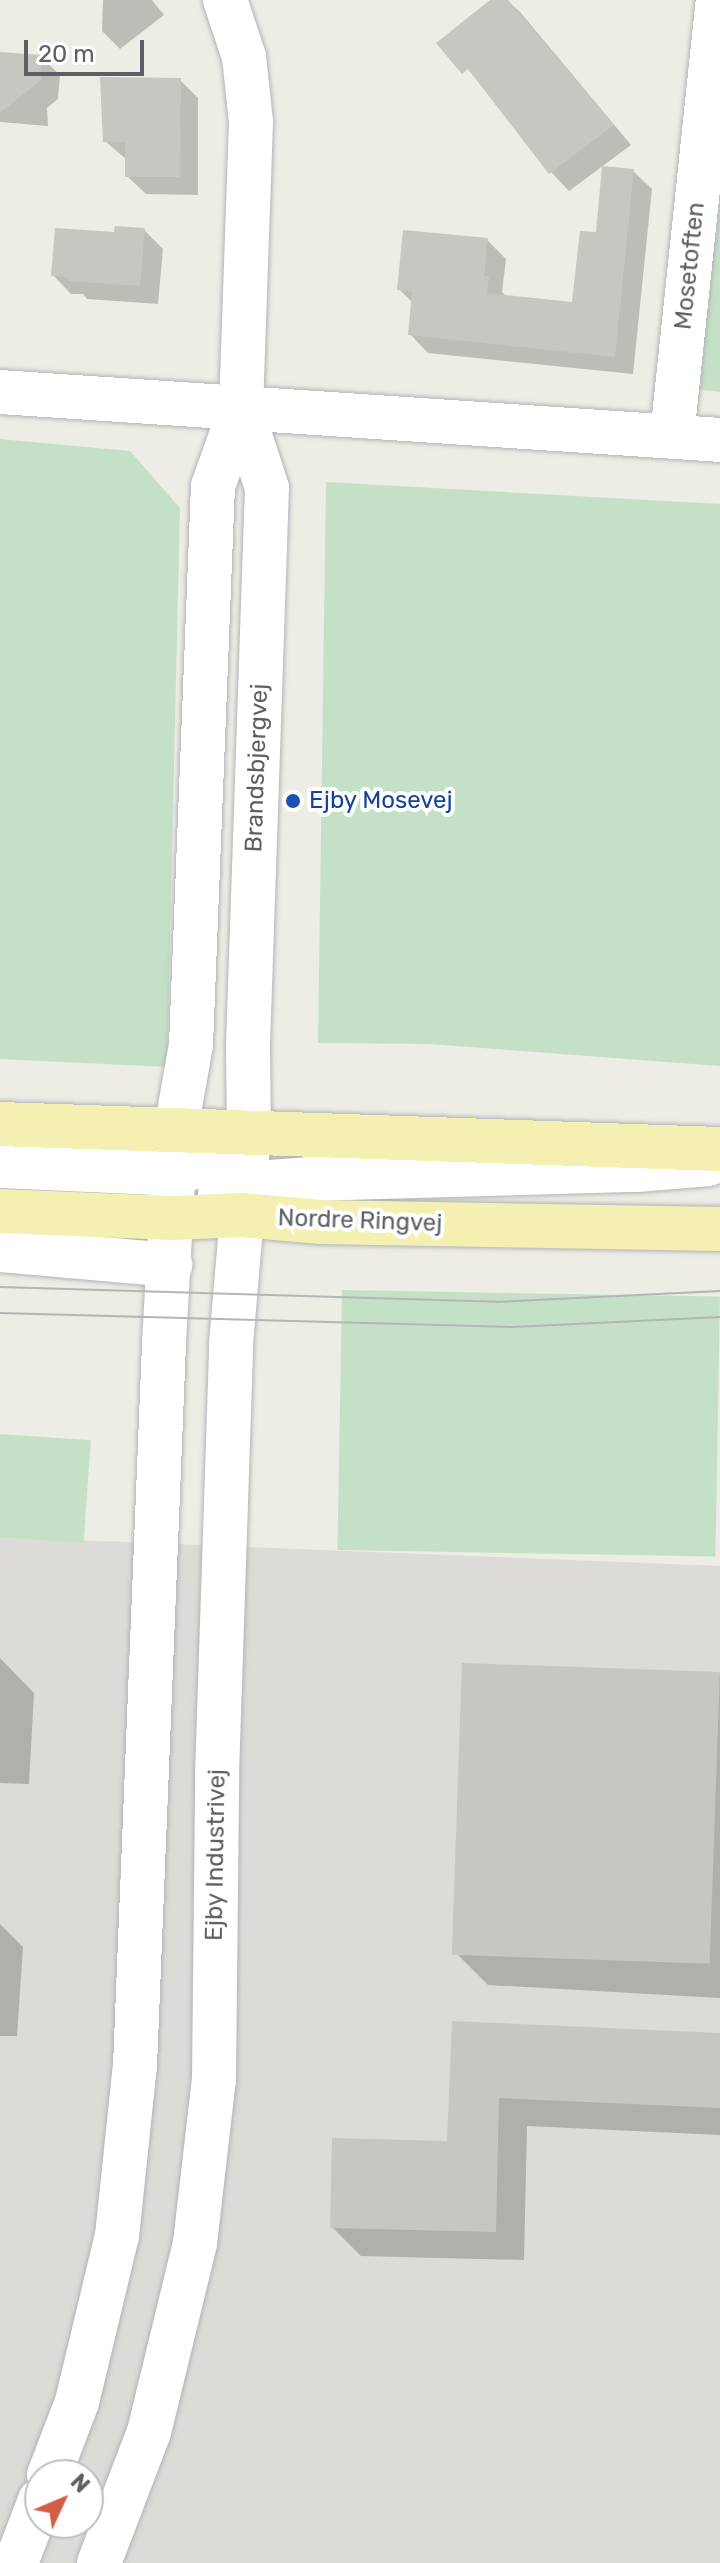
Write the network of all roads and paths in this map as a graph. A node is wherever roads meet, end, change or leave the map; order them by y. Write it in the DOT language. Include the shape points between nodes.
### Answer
graph roads {
  1 [pos="225,0"];
  2 [pos="718,0"];
  3 [pos="0,392"];
  4 [pos="241,408"];
  5 [pos="672,436"];
  6 [pos="720,440"];
  7 [pos="0,1124"];
  8 [pos="176,1129"];
  9 [pos="249,1132"];
  10 [pos="720,1149"];
  11 [pos="720,1163"];
  12 [pos="0,1166"];
  13 [pos="173,1174"];
  14 [pos="244,1199"];
  15 [pos="0,1211"];
  16 [pos="172,1218"];
  17 [pos="720,1229"];
  18 [pos="0,1250"];
  19 [pos="170,1265"];
  20 [pos="55,2459"];
  21 [pos="25,2539"];
  22 [pos="16,2563"];
  23 [pos="99,2563"];
  1 -- 4 [label="street, Brandsbjergvej" via="244,57 251,122"];
  2 -- 5 [label="street, Mosetoften"];
  3 -- 4 [label="street"];
  4 -- 5 [label="street"];
  4 -- 8 [label="street, Brandsbjergvej" via="213,486 191,1045"];
  4 -- 9 [label="street, Brandsbjergvej" via="267,488"];
  5 -- 6 [label="street"];
  7 -- 8 [label="main road"];
  8 -- 9 [label="main road"];
  8 -- 13 [label="street"];
  9 -- 10 [label="main road"];
  9 -- 13 [label="street" via="218,1159"];
  9 -- 14 [label="street, Ejby Industrivej"];
  11 -- 14 [label="street"];
  12 -- 13 [label="street"];
  13 -- 16 [label="street"];
  14 -- 16 [label="main road, Nordre Ringvej"];
  14 -- 17 [label="main road, Nordre Ringvej" via="321,1222"];
  14 -- 23 [label="street, Ejby Industrivej" via="231,1344 217,1774 214,2080 205,2177 195,2243 149,2432"];
  15 -- 16 [label="main road, Nordre Ringvej"];
  16 -- 19 [label="street"];
  18 -- 19 [label="street"];
  19 -- 20 [label="street" via="135,2066 117,2236 77,2402"];
  21 -- 22 [label="street"];
}
